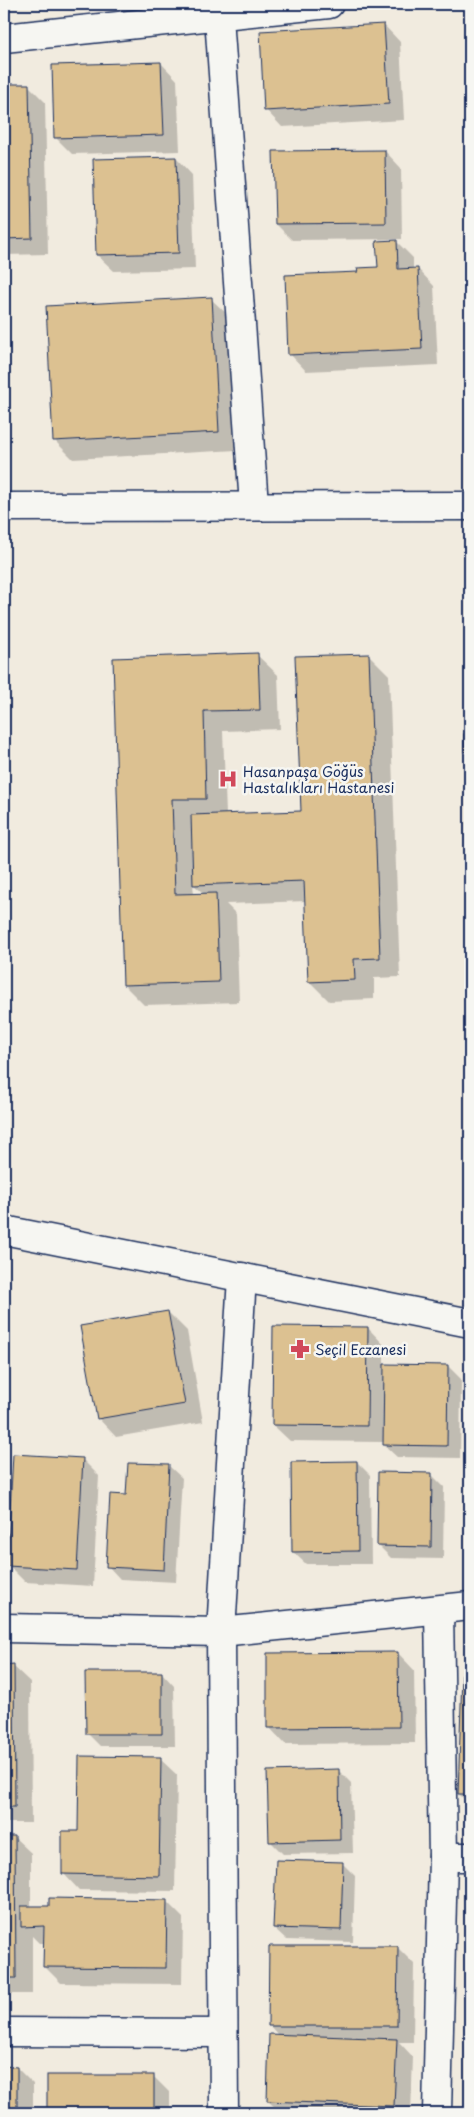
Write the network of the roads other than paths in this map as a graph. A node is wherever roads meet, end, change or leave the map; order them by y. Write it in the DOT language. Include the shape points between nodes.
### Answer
graph roads {
  1 [pos="329,4"];
  2 [pos="219,10"];
  3 [pos="4,38"];
  4 [pos="254,505"];
  5 [pos="470,506"];
  6 [pos="4,507"];
  7 [pos="4,1230"];
  8 [pos="242,1277"];
  9 [pos="470,1323"];
  10 [pos="470,1606"];
  11 [pos="439,1611"];
  12 [pos="4,1628"];
  13 [pos="221,1632"];
  14 [pos="443,1857"];
  15 [pos="470,1857"];
  16 [pos="4,2032"];
  17 [pos="223,2033"];
  18 [pos="224,2113"];
  19 [pos="437,2113"];
  1 -- 2 [label="street"];
  2 -- 3 [label="street"];
  2 -- 4 [label="street"];
  4 -- 5 [label="street"];
  4 -- 6 [label="street"];
  7 -- 8 [label="street"];
  8 -- 9 [label="street"];
  8 -- 13 [label="street"];
  10 -- 11 [label="street"];
  11 -- 13 [label="street"];
  11 -- 14 [label="street"];
  12 -- 13 [label="street"];
  13 -- 17 [label="street"];
  14 -- 15 [label="street"];
  14 -- 19 [label="street"];
  16 -- 17 [label="street"];
  17 -- 18 [label="street"];
}
